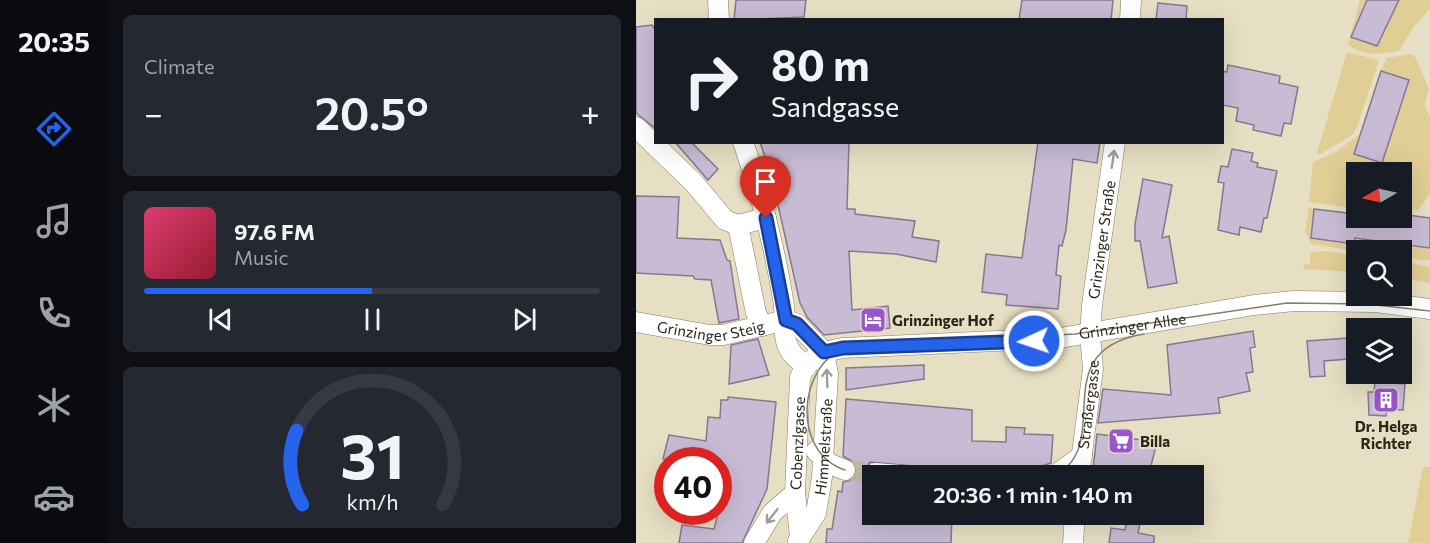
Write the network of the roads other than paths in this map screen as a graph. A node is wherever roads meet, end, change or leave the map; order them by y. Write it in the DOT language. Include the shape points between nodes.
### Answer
graph roads {
  1 [pos="718,0"];
  2 [pos="1131,0"];
  3 [pos="719,18"];
  4 [pos="1130,18"];
  5 [pos="636,127"];
  6 [pos="744,144"];
  7 [pos="1115,144"];
  8 [pos="766,218"];
  9 [pos="738,225"];
  10 [pos="1430,309"];
  11 [pos="786,320"];
  12 [pos="636,322"];
  13 [pos="762,326"];
  14 [pos="1090,335"];
  15 [pos="824,352"];
  16 [pos="805,365"];
  17 [pos="798,431"];
  18 [pos="824,459"];
  19 [pos="1081,465"];
  20 [pos="845,470"];
  21 [pos="795,494"];
  22 [pos="1074,525"];
  23 [pos="799,540"];
  24 [pos="754,543"];
  25 [pos="1073,543"];
  1 -- 3 [label="street"];
  2 -- 4 [label="street"];
  5 -- 9 [label="street" via="694,183 718,215"];
  6 -- 8 [label="street"];
  14 -- 7 [label="street, Grinzinger Straße, one-way"];
  8 -- 9 [label="street"];
  8 -- 11 [label="street"];
  9 -- 13 [label="street"];
  10 -- 14 [label="street, Grinzinger Allee" via="1376,302 1294,301"];
  11 -- 13 [label="street, Grinzinger Steig"];
  11 -- 15 [label="street" via="797,324"];
  11 -- 16 [label="street" via="785,339 793,356"];
  12 -- 13 [label="street, Grinzinger Steig" via="710,335"];
  14 -- 15 [label="street, Grinzinger Allee"];
  14 -- 19 [label="street, Straßergasse" via="1093,369"];
  15 -- 16 [label="street, Grinzinger Allee"];
  18 -- 15 [label="street, Himmelstraße, one-way" via="828,374"];
  16 -- 17 [label="street, Cobenzlgasse" via="800,377"];
  17 -- 18 [label="street"];
  17 -- 21 [label="street, Cobenzlgasse"];
  18 -- 20 [label="street"];
  18 -- 23 [label="street, Himmelstraße" via="816,513"];
  21 -- 23 [label="street, Himmelstraße"];
  21 -- 24 [label="street, Cobenzlgasse, one-way" via="772,513"];
  22 -- 25 [label="street"];
}
